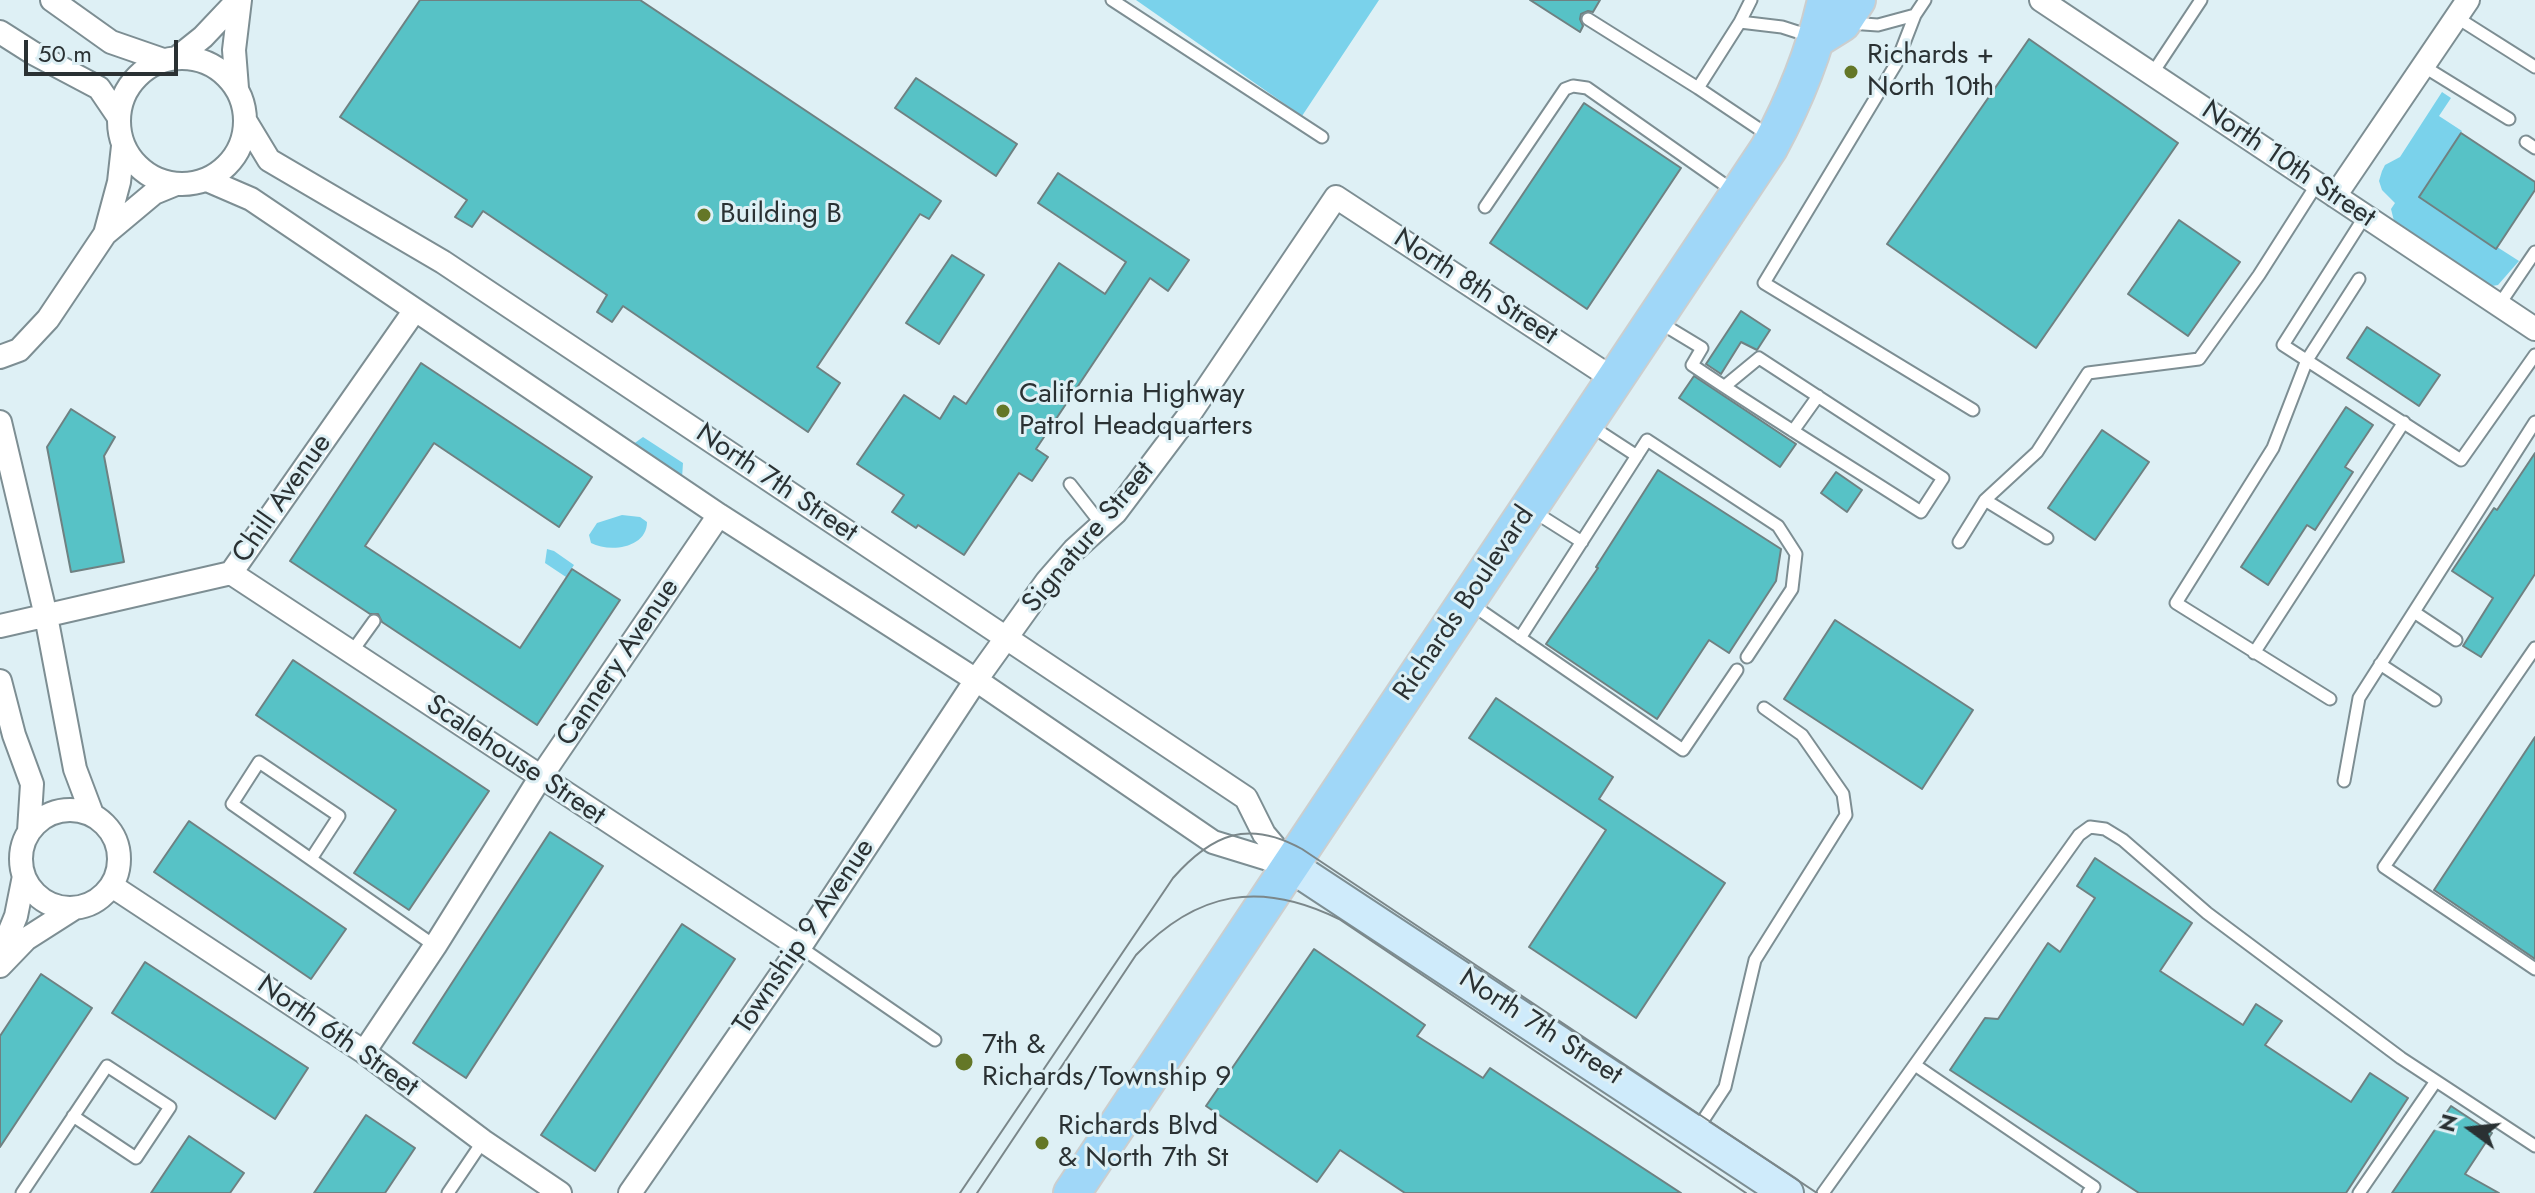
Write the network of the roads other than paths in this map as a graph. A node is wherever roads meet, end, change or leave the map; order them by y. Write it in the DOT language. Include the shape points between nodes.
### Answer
graph roads {
  1 [pos="52,0"];
  2 [pos="239,0"];
  3 [pos="1112,0"];
  4 [pos="1751,0"];
  5 [pos="1925,0"];
  6 [pos="2041,0"];
  7 [pos="2195,2"];
  8 [pos="2462,9"];
  9 [pos="1836,15"];
  10 [pos="1915,15"];
  11 [pos="1588,19"];
  12 [pos="1740,22"];
  13 [pos="0,32"];
  14 [pos="170,58"];
  15 [pos="2423,66"];
  16 [pos="2535,67"];
  17 [pos="2152,74"];
  18 [pos="237,88"];
  19 [pos="1698,88"];
  20 [pos="118,116"];
  21 [pos="2509,119"];
  22 [pos="246,122"];
  23 [pos="1322,137"];
  24 [pos="1774,139"];
  25 [pos="123,146"];
  26 [pos="207,180"];
  27 [pos="176,184"];
  28 [pos="2326,190"];
  29 [pos="1739,194"];
  30 [pos="1336,197"];
  31 [pos="1485,207"];
  32 [pos="2365,216"];
  33 [pos="105,234"];
  34 [pos="2535,252"];
  35 [pos="2359,279"];
  36 [pos="2499,305"];
  37 [pos="415,310"];
  38 [pos="1655,319"];
  39 [pos="2535,329"];
  40 [pos="2535,355"];
  41 [pos="0,357"];
  42 [pos="2307,360"];
  43 [pos="1615,380"];
  44 [pos="1725,386"];
  45 [pos="1818,396"];
  46 [pos="1973,410"];
  47 [pos="0,422"];
  48 [pos="2404,422"];
  49 [pos="1586,423"];
  50 [pos="2535,423"];
  51 [pos="1793,431"];
  52 [pos="1637,456"];
  53 [pos="1070,484"];
  54 [pos="1985,500"];
  55 [pos="1529,509"];
  56 [pos="719,515"];
  57 [pos="1102,525"];
  58 [pos="2047,538"];
  59 [pos="1582,542"];
  60 [pos="1959,542"];
  61 [pos="231,573"];
  62 [pos="1467,602"];
  63 [pos="2414,612"];
  64 [pos="46,616"];
  65 [pos="374,621"];
  66 [pos="0,626"];
  67 [pos="1520,638"];
  68 [pos="1005,639"];
  69 [pos="2456,640"];
  70 [pos="2535,648"];
  71 [pos="351,653"];
  72 [pos="2254,653"];
  73 [pos="1747,657"];
  74 [pos="2380,664"];
  75 [pos="1737,670"];
  76 [pos="976,680"];
  77 [pos="0,681"];
  78 [pos="2330,699"];
  79 [pos="2435,700"];
  80 [pos="1764,708"];
  81 [pos="540,778"];
  82 [pos="2344,781"];
  83 [pos="92,814"];
  84 [pos="29,831"];
  85 [pos="311,859"];
  86 [pos="1291,866"];
  87 [pos="24,876"];
  88 [pos="112,886"];
  89 [pos="73,909"];
  90 [pos="435,946"];
  91 [pos="800,947"];
  92 [pos="0,955"];
  93 [pos="0,966"];
  94 [pos="2535,969"];
  95 [pos="935,1040"];
  96 [pos="364,1052"];
  97 [pos="1915,1065"];
  98 [pos="2436,1081"];
  99 [pos="73,1116"];
  100 [pos="1696,1132"];
  101 [pos="483,1141"];
  102 [pos="2535,1146"];
  103 [pos="1770,1185"];
  104 [pos="2095,1191"];
  105 [pos="22,1193"];
  106 [pos="448,1193"];
  107 [pos="560,1193"];
  108 [pos="630,1193"];
  109 [pos="1072,1193"];
  110 [pos="1823,1193"];
  111 [pos="2359,1193"];
  1 -- 14 [label="street" via="111,42"];
  2 -- 14 [label="street" via="203,37"];
  2 -- 18 [label="street"];
  3 -- 23 [label="lane"];
  4 -- 12 [label="lane"];
  5 -- 10 [label="lane"];
  6 -- 17 [label="street, North 10th Street"];
  7 -- 17 [label="lane"];
  8 -- 15 [label="street"];
  8 -- 16 [label="lane"];
  9 -- 10 [label="lane" via="1878,25"];
  9 -- 12 [label="lane" via="1779,26"];
  9 -- 24 [label="main road, Richards Boulevard"];
  10 -- 46 [label="lane" via="1896,64 1764,283"];
  11 -- 19 [label="lane"];
  12 -- 19 [label="lane"];
  13 -- 20 [label="street" via="99,88"];
  14 -- 18 [label="street" via="212,64"];
  14 -- 20 [label="street" via="145,68 132,81"];
  15 -- 21 [label="lane"];
  15 -- 28 [label="street"];
  17 -- 28 [label="street, North 10th Street"];
  18 -- 22 [label="street"];
  19 -- 24 [label="lane"];
  20 -- 25 [label="street"];
  22 -- 26 [label="street" via="234,156"];
  22 -- 68 [label="street, North 7th Street" via="269,160 443,262"];
  24 -- 29 [label="main road, Richards Boulevard"];
  25 -- 27 [label="street" via="144,172"];
  25 -- 33 [label="street"];
  26 -- 27 [label="street"];
  26 -- 37 [label="street, North 7th Street" via="251,199"];
  27 -- 33 [label="street" via="154,193"];
  28 -- 32 [label="street, North 10th Street"];
  28 -- 54 [label="lane" via="2199,359 2088,373 2037,452"];
  29 -- 31 [label="lane" via="1587,88 1573,86 1565,89"];
  29 -- 38 [label="main road, Richards Boulevard"];
  30 -- 43 [label="street, North 8th Street"];
  30 -- 57 [label="street, Signature Street" via="1189,415"];
  32 -- 36 [label="street, North 10th Street"];
  32 -- 42 [label="lane" via="2283,345"];
  33 -- 41 [label="street" via="48,319 19,350"];
  34 -- 36 [label="lane"];
  35 -- 42 [label="lane"];
  36 -- 39 [label="street, North 10th Street"];
  37 -- 56 [label="street, North 7th Street"];
  37 -- 61 [label="street, Chill Avenue"];
  38 -- 43 [label="main road, Richards Boulevard"];
  38 -- 44 [label="lane" via="1702,348 1692,365"];
  40 -- 48 [label="lane" via="2461,460"];
  42 -- 48 [label="lane"];
  42 -- 72 [label="lane" via="2273,448 2176,603"];
  43 -- 49 [label="main road, Richards Boulevard"];
  44 -- 45 [label="lane" via="1759,358"];
  44 -- 51 [label="lane"];
  45 -- 51 [label="lane"];
  45 -- 51 [label="lane" via="1943,478 1921,512"];
  47 -- 64 [label="street"];
  48 -- 72 [label="lane"];
  49 -- 52 [label="lane"];
  49 -- 55 [label="main road, Richards Boulevard"];
  50 -- 63 [label="lane"];
  52 -- 59 [label="lane"];
  52 -- 73 [label="lane" via="1647,440 1778,526 1796,554 1792,589"];
  53 -- 57 [label="lane"];
  54 -- 58 [label="lane"];
  54 -- 60 [label="lane"];
  55 -- 59 [label="lane"];
  55 -- 62 [label="main road, Richards Boulevard"];
  56 -- 76 [label="street, North 7th Street"];
  56 -- 81 [label="street, Cannery Avenue"];
  57 -- 68 [label="street, Signature Street" via="1047,581"];
  59 -- 67 [label="lane"];
  61 -- 64 [label="street, Chill Avenue"];
  61 -- 71 [label="street, Scalehouse Street"];
  62 -- 67 [label="lane"];
  62 -- 86 [label="main road, Richards Boulevard"];
  63 -- 69 [label="lane"];
  63 -- 74 [label="lane"];
  64 -- 66 [label="street, Chill Avenue"];
  64 -- 83 [label="street" via="75,769"];
  65 -- 71 [label="lane"];
  67 -- 75 [label="lane" via="1683,750"];
  68 -- 76 [label="street, Signature Street"];
  68 -- 86 [label="street, North 7th Street" via="1246,798 1264,834"];
  70 -- 94 [label="lane" via="2384,867"];
  71 -- 81 [label="street, Scalehouse Street"];
  72 -- 78 [label="lane"];
  74 -- 79 [label="lane"];
  74 -- 82 [label="lane" via="2359,698"];
  76 -- 86 [label="street, North 7th Street" via="1213,842"];
  76 -- 91 [label="street, Township 9 Avenue"];
  77 -- 84 [label="street" via="32,784"];
  80 -- 100 [label="lane" via="1802,735 1843,794 1846,815 1755,960 1725,1087"];
  81 -- 90 [label="street, Cannery Avenue"];
  81 -- 91 [label="street, Scalehouse Street"];
  83 -- 84 [label="street" via="51,813"];
  83 -- 88 [label="street" via="106,824 120,854"];
  84 -- 87 [label="street" via="21,861"];
  85 -- 85 [label="lane" via="232,804 259,762 339,816"];
  85 -- 90 [label="lane"];
  86 -- 100 [label="main road, North 7th Street"];
  86 -- 109 [label="main road, Richards Boulevard"];
  87 -- 89 [label="street" via="43,900"];
  87 -- 92 [label="street"];
  88 -- 89 [label="street" via="101,898"];
  88 -- 96 [label="street, North 6th Street"];
  89 -- 93 [label="street" via="26,939"];
  90 -- 96 [label="street, Cannery Avenue"];
  91 -- 95 [label="lane"];
  91 -- 108 [label="street, Township 9 Avenue"];
  96 -- 101 [label="street, North 6th Street"];
  97 -- 98 [label="lane" via="2079,835 2090,827 2123,840 2207,913"];
  97 -- 104 [label="lane"];
  97 -- 110 [label="lane"];
  98 -- 102 [label="lane"];
  98 -- 111 [label="lane"];
  99 -- 99 [label="lane" via="107,1066 170,1107 136,1158"];
  99 -- 105 [label="lane"];
  100 -- 103 [label="main road, North 7th Street"];
  101 -- 106 [label="lane"];
  101 -- 107 [label="street, North 6th Street"];
}
